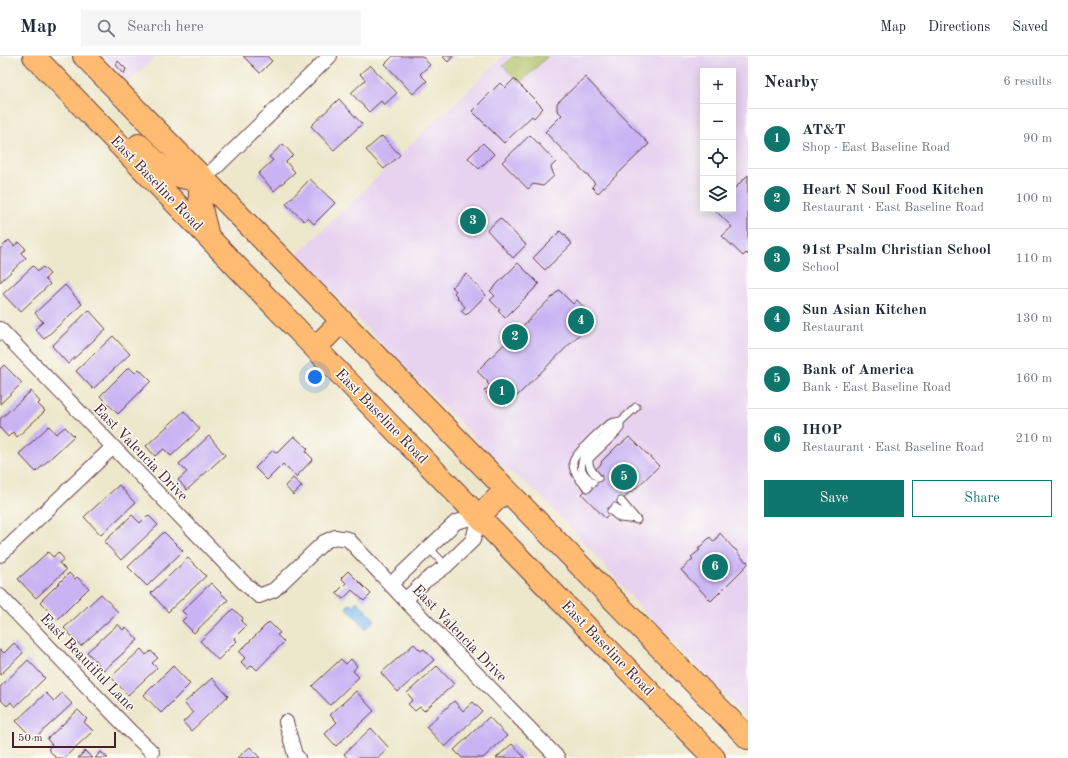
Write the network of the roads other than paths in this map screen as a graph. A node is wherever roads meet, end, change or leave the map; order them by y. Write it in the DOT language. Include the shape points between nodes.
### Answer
graph roads {
  1 [pos="34,56"];
  2 [pos="84,56"];
  3 [pos="330,56"];
  4 [pos="62,85"];
  5 [pos="204,180"];
  6 [pos="208,236"];
  7 [pos="342,321"];
  8 [pos="0,329"];
  9 [pos="315,348"];
  10 [pos="636,407"];
  11 [pos="113,447"];
  12 [pos="593,483"];
  13 [pos="506,490"];
  14 [pos="621,501"];
  15 [pos="613,509"];
  16 [pos="479,516"];
  17 [pos="429,548"];
  18 [pos="0,555"];
  19 [pos="446,566"];
  20 [pos="390,585"];
  21 [pos="0,596"];
  22 [pos="405,600"];
  23 [pos="286,722"];
  24 [pos="748,738"];
  25 [pos="152,752"];
  26 [pos="298,758"];
  27 [pos="558,758"];
  28 [pos="714,758"];
  1 -- 4 [label="main road, East Baseline Road"];
  2 -- 5 [label="main road"];
  3 -- 5 [label="street"];
  4 -- 5 [label="main road" via="103,109 160,165 174,175"];
  4 -- 6 [label="main road, East Baseline Road"];
  5 -- 6 [label="main road" via="200,191 201,207"];
  5 -- 7 [label="main road"];
  6 -- 9 [label="main road, East Baseline Road"];
  7 -- 9 [label="main road"];
  7 -- 13 [label="main road"];
  8 -- 11 [label="street, East Valencia Drive"];
  9 -- 16 [label="main road, East Baseline Road"];
  10 -- 12 [label="lane" via="582,460 583,473"];
  11 -- 18 [label="street"];
  11 -- 20 [label="street, East Valencia Drive" via="259,596 274,590 324,542 335,537 348,539"];
  13 -- 16 [label="main road"];
  13 -- 24 [label="main road"];
  14 -- 15 [label="lane" via="635,520"];
  16 -- 17 [label="street" via="456,522"];
  16 -- 19 [label="street" via="473,540"];
  16 -- 28 [label="main road, East Baseline Road"];
  17 -- 19 [label="lane"];
  17 -- 20 [label="street"];
  19 -- 22 [label="street"];
  20 -- 22 [label="street, East Valencia Drive"];
  21 -- 25 [label="street, East Beautiful Lane"];
  22 -- 27 [label="street, East Valencia Drive"];
  23 -- 26 [label="street"];
}
